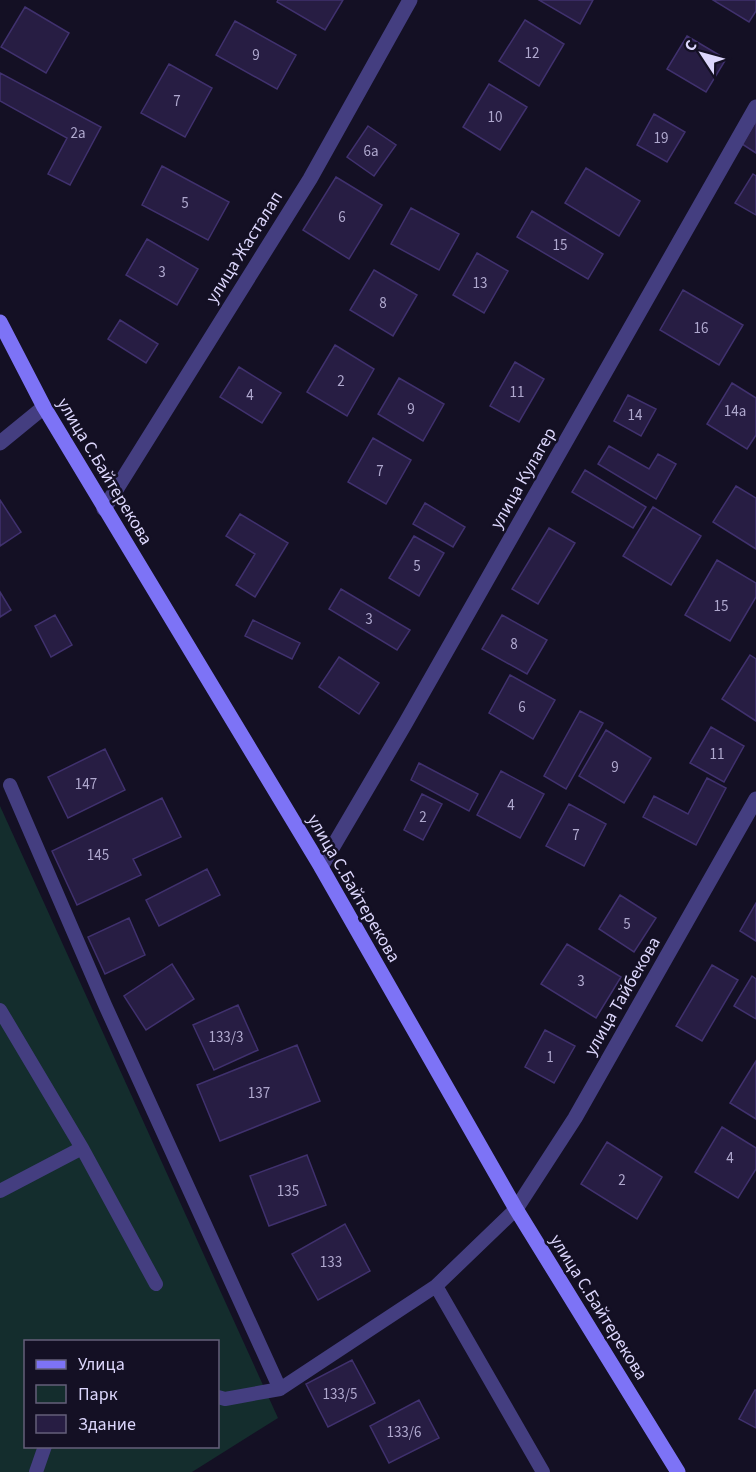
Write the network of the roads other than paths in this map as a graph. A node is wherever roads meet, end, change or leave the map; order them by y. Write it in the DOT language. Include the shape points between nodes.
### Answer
graph roads {
  1 [pos="410,0"];
  2 [pos="756,107"];
  3 [pos="0,322"];
  4 [pos="44,407"];
  5 [pos="0,443"];
  6 [pos="104,509"];
  7 [pos="10,785"];
  8 [pos="756,799"];
  9 [pos="321,867"];
  10 [pos="0,1010"];
  11 [pos="82,1148"];
  12 [pos="1,1187"];
  13 [pos="516,1209"];
  14 [pos="156,1284"];
  15 [pos="436,1286"];
  16 [pos="280,1389"];
  17 [pos="219,1397"];
  18 [pos="44,1448"];
  19 [pos="36,1472"];
  20 [pos="543,1472"];
  21 [pos="678,1472"];
  1 -- 6 [label="street, улица Жасталап" via="310,179"];
  2 -- 9 [label="street, улица Кулагер"];
  3 -- 4 [label="main road, улица С.Байтерекова"];
  4 -- 5 [label="street"];
  4 -- 6 [label="main road, улица С.Байтерекова"];
  6 -- 9 [label="main road, улица С.Байтерекова"];
  7 -- 16 [label="lane" via="105,1005"];
  8 -- 13 [label="street, улица Тайбекова" via="574,1118"];
  9 -- 13 [label="main road, улица С.Байтерекова"];
  10 -- 11 [label="lane"];
  11 -- 12 [label="lane"];
  11 -- 14 [label="lane"];
  13 -- 15 [label="lane"];
  13 -- 21 [label="main road, улица С.Байтерекова"];
  15 -- 16 [label="lane"];
  15 -- 20 [label="lane"];
  16 -- 17 [label="lane"];
  18 -- 19 [label="lane"];
}
